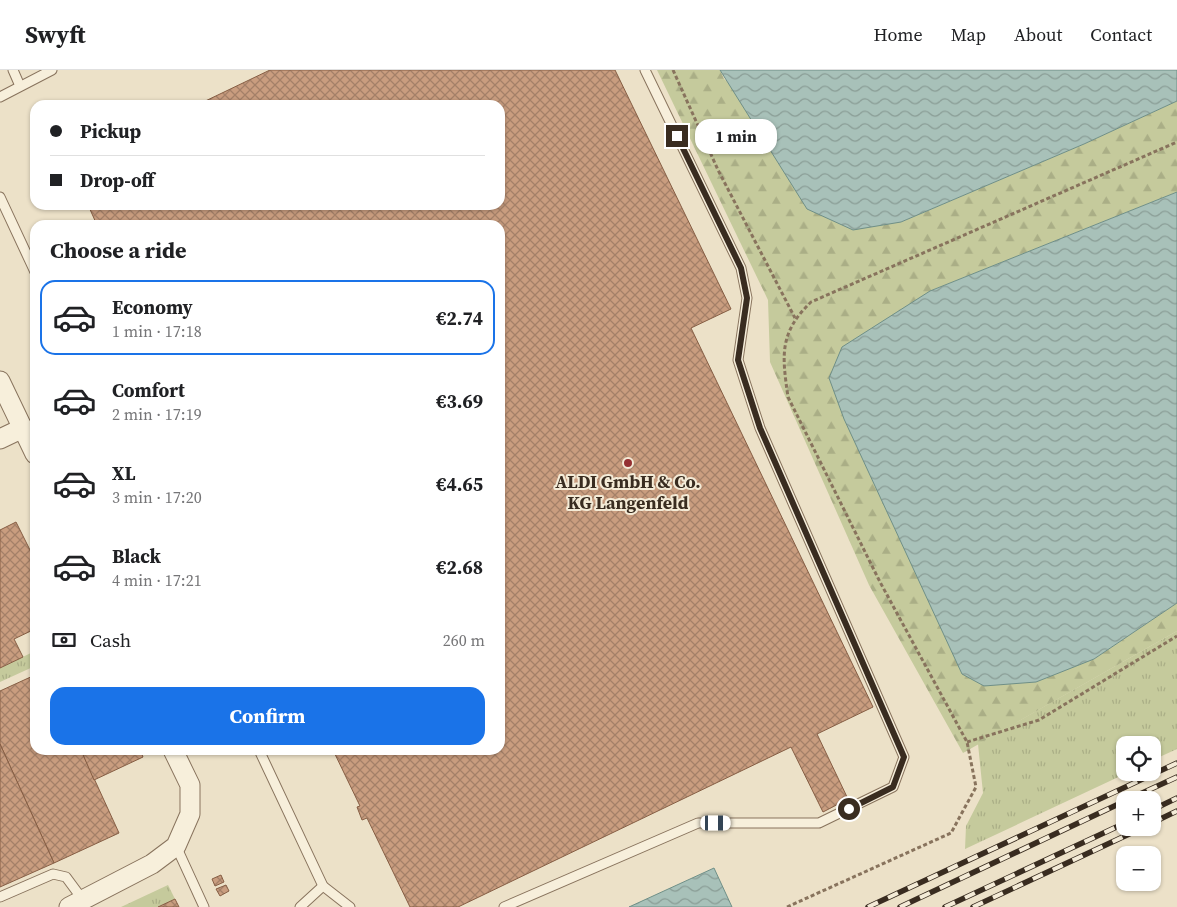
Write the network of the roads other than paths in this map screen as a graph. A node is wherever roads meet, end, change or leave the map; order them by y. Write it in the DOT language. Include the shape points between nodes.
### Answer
graph roads {
  1 [pos="13,70"];
  2 [pos="51,70"];
  3 [pos="645,70"];
  4 [pos="20,86"];
  5 [pos="0,97"];
  6 [pos="0,197"];
  7 [pos="30,261"];
  8 [pos="0,381"];
  9 [pos="23,428"];
  10 [pos="0,439"];
  11 [pos="30,443"];
  12 [pos="175,755"];
  13 [pos="261,755"];
  14 [pos="176,846"];
  15 [pos="322,886"];
  16 [pos="0,897"];
  17 [pos="76,903"];
  18 [pos="204,907"];
  19 [pos="300,907"];
  20 [pos="350,907"];
  21 [pos="504,907"];
  1 -- 4 [label="lane"];
  2 -- 4 [label="lane"];
  3 -- 21 [label="lane" via="741,268 747,298 738,360 743,377 760,428 904,757 893,787 819,823 698,823"];
  4 -- 5 [label="lane"];
  6 -- 7 [label="lane"];
  8 -- 9 [label="street"];
  9 -- 10 [label="street"];
  9 -- 11 [label="street"];
  12 -- 14 [label="street" via="190,785 190,814"];
  13 -- 15 [label="lane"];
  14 -- 17 [label="street" via="152,864"];
  14 -- 18 [label="lane"];
  15 -- 19 [label="lane"];
  15 -- 20 [label="lane"];
  16 -- 17 [label="lane" via="52,874 66,878"];
}
